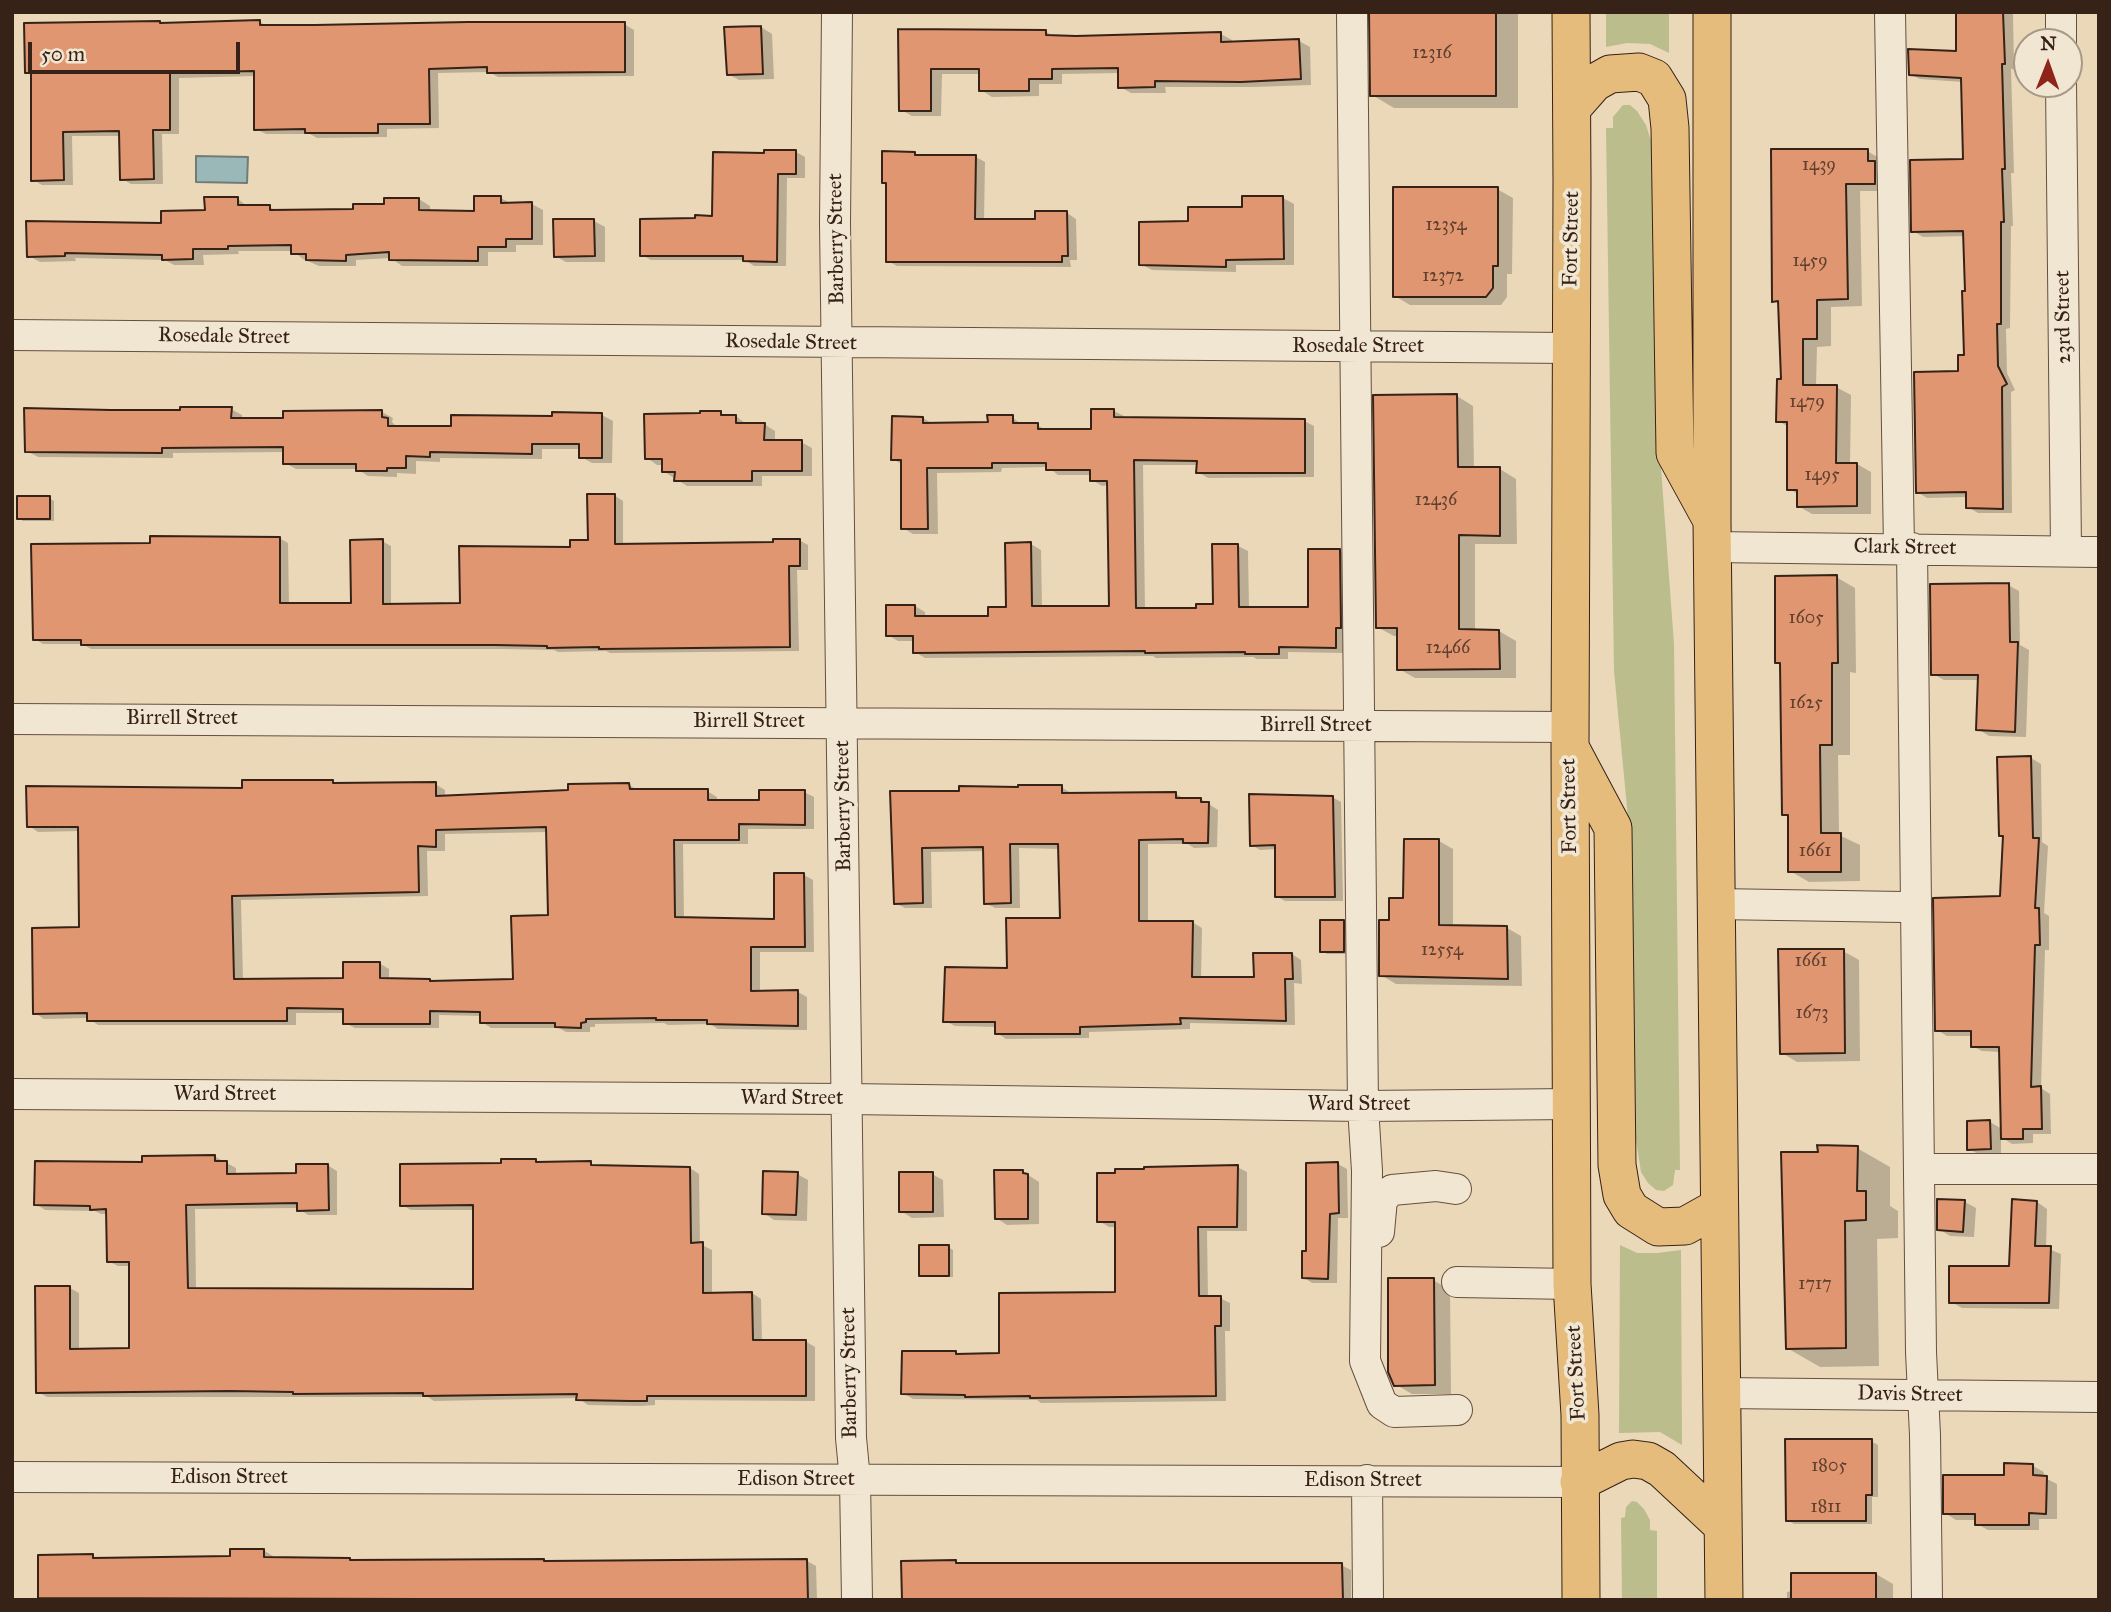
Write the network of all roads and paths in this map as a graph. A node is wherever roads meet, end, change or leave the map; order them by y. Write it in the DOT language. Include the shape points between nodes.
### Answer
graph roads {
  1 [pos="837,12"];
  2 [pos="1352,12"];
  3 [pos="1571,12"];
  4 [pos="1712,12"];
  5 [pos="1890,12"];
  6 [pos="2061,98"];
  7 [pos="1572,108"];
  8 [pos="12,335"];
  9 [pos="838,343"];
  10 [pos="1357,348"];
  11 [pos="1570,348"];
  12 [pos="1712,534"];
  13 [pos="1905,548"];
  14 [pos="2066,550"];
  15 [pos="2099,552"];
  16 [pos="12,719"];
  17 [pos="843,724"];
  18 [pos="1360,726"];
  19 [pos="1570,737"];
  20 [pos="1716,904"];
  21 [pos="1903,907"];
  22 [pos="12,1094"];
  23 [pos="847,1099"];
  24 [pos="1572,1104"];
  25 [pos="1363,1106"];
  26 [pos="1919,1169"];
  27 [pos="2099,1169"];
  28 [pos="1367,1171"];
  29 [pos="1719,1207"];
  30 [pos="1457,1282"];
  31 [pos="1573,1284"];
  32 [pos="1721,1393"];
  33 [pos="1924,1395"];
  34 [pos="2099,1397"];
  35 [pos="1382,1404"];
  36 [pos="1457,1410"];
  37 [pos="12,1476"];
  38 [pos="855,1480"];
  39 [pos="1367,1480"];
  40 [pos="1579,1482"];
  41 [pos="1723,1526"];
  42 [pos="856,1600"];
  43 [pos="1368,1600"];
  44 [pos="1581,1600"];
  45 [pos="1724,1600"];
  46 [pos="1927,1600"];
  1 -- 9 [label="street, Barberry Street"];
  2 -- 10 [label="street"];
  3 -- 7 [label="main road, Fort Street"];
  4 -- 12 [label="main road"];
  5 -- 13 [label="street"];
  6 -- 14 [label="street, 23rd Street"];
  7 -- 11 [label="main road, Fort Street"];
  7 -- 12 [label="main road" via="1594,83 1611,74 1639,72 1654,78 1667,99 1675,453"];
  8 -- 9 [label="street, Rosedale Street"];
  9 -- 10 [label="street, Rosedale Street"];
  9 -- 17 [label="street, Barberry Street"];
  10 -- 11 [label="street, Rosedale Street"];
  10 -- 18 [label="street"];
  11 -- 19 [label="main road, Fort Street"];
  12 -- 13 [label="street, Clark Street"];
  12 -- 20 [label="main road"];
  13 -- 14 [label="street, Clark Street"];
  13 -- 26 [label="street"];
  14 -- 15 [label="street, Clark Street"];
  16 -- 17 [label="street, Birrell Street"];
  17 -- 18 [label="street, Birrell Street"];
  17 -- 23 [label="street, Barberry Street"];
  18 -- 19 [label="street, Birrell Street"];
  18 -- 25 [label="street"];
  19 -- 24 [label="main road, Fort Street"];
  19 -- 29 [label="main road" via="1613,828 1617,1164 1622,1195 1631,1210 1658,1227 1685,1226"];
  20 -- 21 [label="street"];
  20 -- 29 [label="main road"];
  22 -- 23 [label="street, Ward Street"];
  23 -- 25 [label="street, Ward Street"];
  23 -- 38 [label="street, Barberry Street" via="850,1438"];
  24 -- 25 [label="street, Ward Street"];
  24 -- 31 [label="main road, Fort Street"];
  25 -- 28 [label="street"];
  26 -- 27 [label="street"];
  26 -- 33 [label="street"];
  28 -- 35 [label="street" via="1365,1361"];
  28 -- 35 [label="street" via="1455,1178 1436,1186 1392,1190 1382,1199"];
  29 -- 32 [label="main road"];
  30 -- 31 [label="street"];
  31 -- 40 [label="main road, Fort Street"];
  32 -- 33 [label="street, Davis Street"];
  32 -- 41 [label="main road"];
  33 -- 34 [label="street, Davis Street"];
  33 -- 46 [label="street"];
  35 -- 36 [label="street" via="1394,1412"];
  37 -- 38 [label="street, Edison Street"];
  38 -- 39 [label="street, Edison Street"];
  38 -- 42 [label="street, Barberry Street"];
  39 -- 40 [label="street, Edison Street"];
  39 -- 43 [label="street"];
  40 -- 41 [label="main road" via="1621,1461 1648,1461"];
  40 -- 44 [label="main road, Fort Street"];
  41 -- 45 [label="main road"];
}
